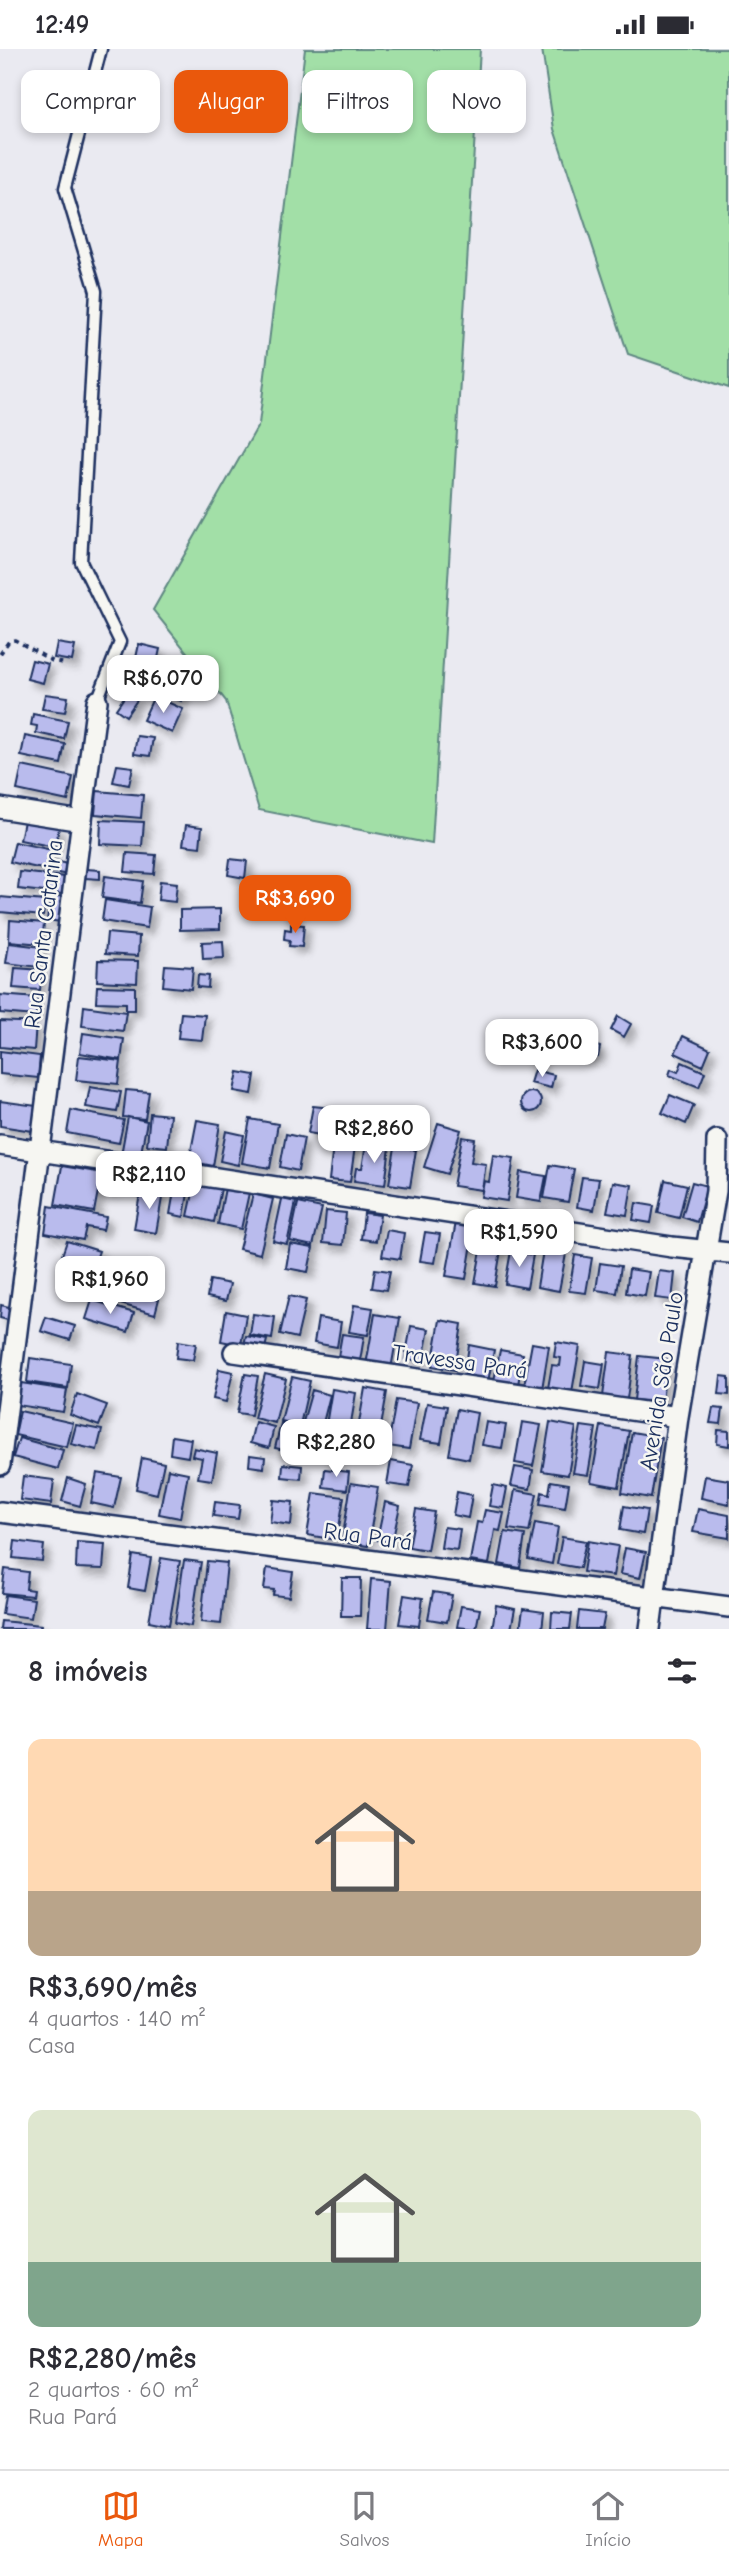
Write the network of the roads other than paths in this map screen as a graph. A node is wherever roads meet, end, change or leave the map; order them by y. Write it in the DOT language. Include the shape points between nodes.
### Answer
graph roads {
  1 [pos="101,49"];
  2 [pos="97,701"];
  3 [pos="0,808"];
  4 [pos="82,821"];
  5 [pos="717,1140"];
  6 [pos="0,1146"];
  7 [pos="41,1151"];
  8 [pos="705,1251"];
  9 [pos="729,1253"];
  10 [pos="234,1352"];
  11 [pos="678,1417"];
  12 [pos="0,1465"];
  13 [pos="0,1512"];
  14 [pos="654,1598"];
  15 [pos="729,1607"];
  16 [pos="650,1629"];
  1 -- 2 [label="lane" via="65,188 96,291 81,562 120,642"];
  2 -- 4 [label="street, Rua Santa Catarina"];
  3 -- 4 [label="street"];
  4 -- 7 [label="street, Rua Santa Catarina"];
  5 -- 8 [label="street, Avenida São Paulo" via="716,1191"];
  6 -- 7 [label="street"];
  7 -- 8 [label="street"];
  7 -- 12 [label="street, Rua Santa Catarina"];
  8 -- 9 [label="street"];
  8 -- 11 [label="street, Avenida São Paulo"];
  10 -- 11 [label="street, Travessa Pará"];
  11 -- 14 [label="street, Avenida São Paulo"];
  13 -- 14 [label="street, Rua Pará"];
  14 -- 15 [label="street, Rua Pará"];
  14 -- 16 [label="street, Avenida São Paulo"];
}
